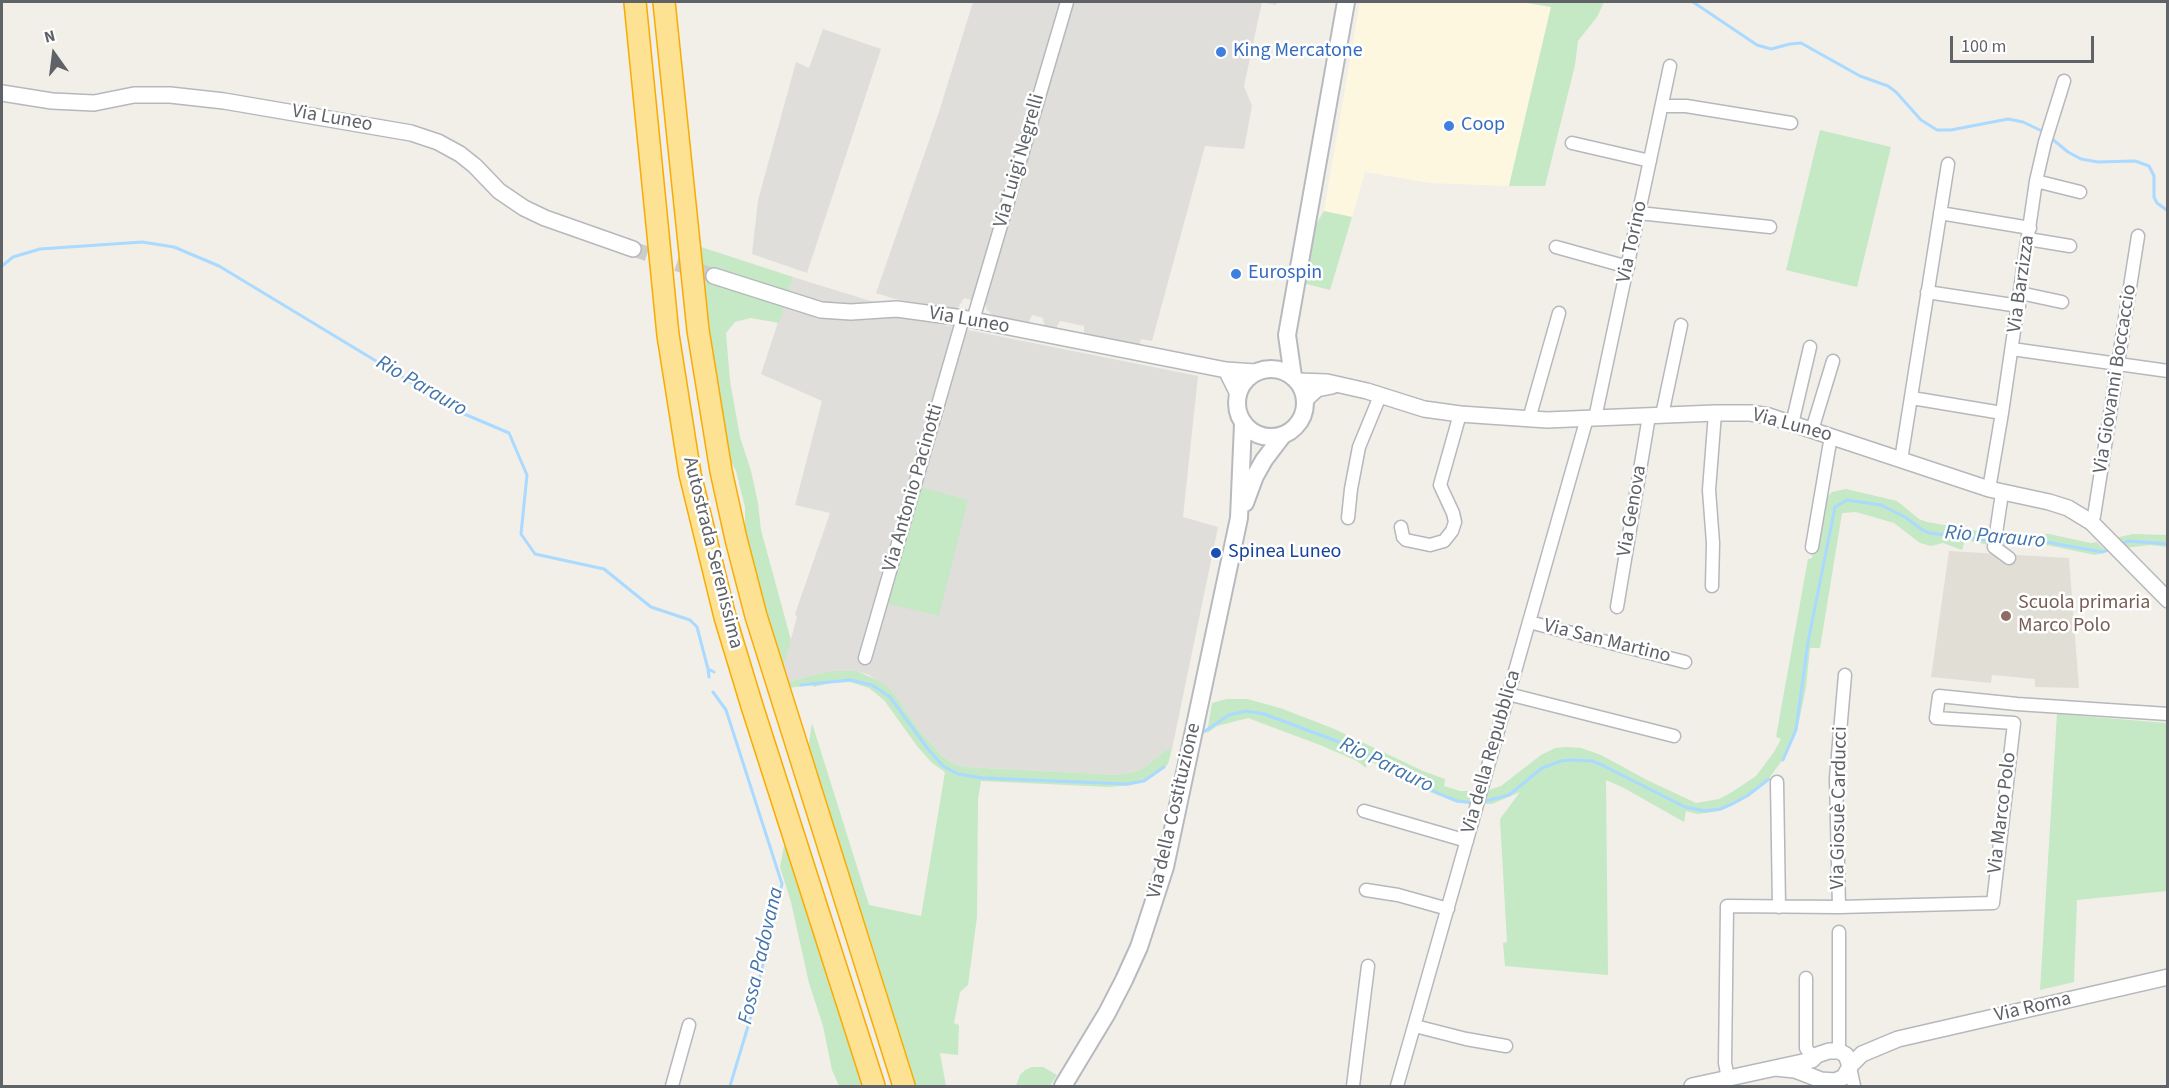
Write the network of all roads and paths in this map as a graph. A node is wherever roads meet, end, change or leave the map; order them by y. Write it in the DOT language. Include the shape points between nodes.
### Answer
graph roads {
  1 [pos="635,2"];
  2 [pos="664,2"];
  3 [pos="1067,2"];
  4 [pos="1346,2"];
  5 [pos="1670,66"];
  6 [pos="2064,81"];
  7 [pos="2,93"];
  8 [pos="1662,106"];
  9 [pos="1791,123"];
  10 [pos="1572,143"];
  11 [pos="1650,161"];
  12 [pos="1948,164"];
  13 [pos="2036,181"];
  14 [pos="2080,192"];
  15 [pos="1639,213"];
  16 [pos="1940,213"];
  17 [pos="1770,226"];
  18 [pos="2029,234"];
  19 [pos="2138,236"];
  20 [pos="2070,246"];
  21 [pos="1556,247"];
  22 [pos="633,249"];
  23 [pos="1628,267"];
  24 [pos="714,276"];
  25 [pos="1927,292"];
  26 [pos="2020,300"];
  27 [pos="2062,302"];
  28 [pos="1559,313"];
  29 [pos="968,319"];
  30 [pos="1681,325"];
  31 [pos="1287,335"];
  32 [pos="1810,347"];
  33 [pos="2012,349"];
  34 [pos="1833,361"];
  35 [pos="2119,364"];
  36 [pos="1226,370"];
  37 [pos="1259,371"];
  38 [pos="2168,371"];
  39 [pos="1295,379"];
  40 [pos="1338,385"];
  41 [pos="1238,394"];
  42 [pos="1380,396"];
  43 [pos="1912,398"];
  44 [pos="1305,400"];
  45 [pos="1715,413"];
  46 [pos="2002,413"];
  47 [pos="1460,414"];
  48 [pos="1656,416"];
  49 [pos="1591,418"];
  50 [pos="1529,419"];
  51 [pos="1243,424"];
  52 [pos="1792,424"];
  53 [pos="1812,430"];
  54 [pos="1283,435"];
  55 [pos="1831,436"];
  56 [pos="1901,460"];
  57 [pos="1996,491"];
  58 [pos="1239,518"];
  59 [pos="1348,518"];
  60 [pos="2091,522"];
  61 [pos="1401,527"];
  62 [pos="1812,547"];
  63 [pos="2008,558"];
  64 [pos="1712,586"];
  65 [pos="2168,600"];
  66 [pos="1617,607"];
  67 [pos="1529,622"];
  68 [pos="865,658"];
  69 [pos="1685,662"];
  70 [pos="1845,675"];
  71 [pos="1508,694"];
  72 [pos="2017,704"];
  73 [pos="2168,714"];
  74 [pos="2014,723"];
  75 [pos="1674,736"];
  76 [pos="1777,782"];
  77 [pos="1364,811"];
  78 [pos="1467,841"];
  79 [pos="1366,890"];
  80 [pos="1993,903"];
  81 [pos="1839,906"];
  82 [pos="1779,907"];
  83 [pos="1448,909"];
  84 [pos="1839,932"];
  85 [pos="1368,966"];
  86 [pos="2168,977"];
  87 [pos="1806,978"];
  88 [pos="689,1025"];
  89 [pos="1415,1026"];
  90 [pos="1506,1046"];
  91 [pos="1813,1059"];
  92 [pos="1845,1059"];
  93 [pos="1775,1068"];
  94 [pos="1728,1078"];
  95 [pos="1816,1078"];
  96 [pos="1834,1084"];
  97 [pos="672,1086"];
  98 [pos="874,1086"];
  99 [pos="904,1086"];
  100 [pos="1063,1086"];
  101 [pos="1353,1086"];
  102 [pos="1397,1086"];
  103 [pos="1692,1086"];
  104 [pos="1854,1086"];
  1 -- 98 [label="highway, Autostrada Serenissima" via="668,335 690,474 748,695"];
  2 -- 99 [label="highway, Autostrada Serenissima" via="698,330 729,505 756,616"];
  3 -- 29 [label="street, Via Luigi Negrelli"];
  4 -- 31 [label="main road"];
  5 -- 8 [label="street, Via Torino"];
  6 -- 13 [label="street, Via Barzizza"];
  7 -- 22 [label="street, Via Luneo" via="94,103 134,95 170,95 411,133 460,154 499,191 524,208"];
  8 -- 9 [label="street" via="1686,106"];
  8 -- 11 [label="street, Via Torino"];
  10 -- 11 [label="street"];
  11 -- 15 [label="street, Via Torino"];
  12 -- 16 [label="street"];
  13 -- 14 [label="street"];
  13 -- 18 [label="street, Via Barzizza"];
  15 -- 17 [label="street"];
  15 -- 23 [label="street, Via Torino"];
  16 -- 18 [label="street"];
  16 -- 25 [label="street"];
  18 -- 20 [label="street"];
  18 -- 26 [label="street, Via Barzizza"];
  19 -- 35 [label="street, Via Giovanni Boccaccio"];
  21 -- 23 [label="street"];
  23 -- 49 [label="street, Via Torino"];
  24 -- 29 [label="street, Via Luneo" via="821,310 891,308"];
  25 -- 26 [label="street"];
  25 -- 43 [label="street"];
  26 -- 27 [label="street"];
  26 -- 33 [label="street, Via Barzizza"];
  28 -- 50 [label="street"];
  29 -- 36 [label="street, Via Luneo"];
  29 -- 68 [label="street, Via Antonio Pacinotti"];
  30 -- 48 [label="street, Via Genova"];
  31 -- 37 [label="main road" via="1280,350"];
  31 -- 39 [label="main road"];
  32 -- 52 [label="street"];
  33 -- 35 [label="street"];
  33 -- 46 [label="street, Via Barzizza"];
  34 -- 53 [label="street"];
  35 -- 38 [label="street"];
  35 -- 60 [label="street, Via Giovanni Boccaccio"];
  36 -- 37 [label="street, Via Luneo"];
  36 -- 41 [label="street"];
  37 -- 39 [label="main road" via="1281,370"];
  37 -- 41 [label="main road" via="1244,381"];
  39 -- 40 [label="street, Via Luneo"];
  39 -- 44 [label="main road"];
  40 -- 42 [label="street, Via Luneo"];
  40 -- 44 [label="street" via="1317,389"];
  41 -- 51 [label="main road" via="1236,402"];
  42 -- 47 [label="street, Via Luneo" via="1424,409"];
  42 -- 59 [label="street" via="1359,447"];
  43 -- 46 [label="street"];
  43 -- 56 [label="street"];
  44 -- 54 [label="main road" via="1300,421"];
  45 -- 48 [label="street, Via Luneo"];
  45 -- 52 [label="street, Via Luneo" via="1750,413"];
  45 -- 64 [label="street" via="1709,490"];
  46 -- 57 [label="street, Via Barzizza"];
  47 -- 50 [label="street, Via Luneo"];
  47 -- 61 [label="street" via="1440,485 1454,513 1452,531 1444,541 1430,545 1406,540"];
  48 -- 49 [label="street, Via Luneo"];
  48 -- 66 [label="street, Via Genova"];
  49 -- 50 [label="street, Via Luneo"];
  49 -- 67 [label="street, Via della Repubblica"];
  51 -- 54 [label="main road" via="1261,436"];
  51 -- 58 [label="main road, Via della Costituzione"];
  52 -- 53 [label="street, Via Luneo"];
  53 -- 55 [label="street, Via Luneo"];
  54 -- 58 [label="main road, Via della Costituzione" via="1264,460"];
  55 -- 56 [label="street, Via Luneo"];
  55 -- 62 [label="street"];
  56 -- 57 [label="street, Via Luneo"];
  57 -- 60 [label="street, Via Luneo" via="2062,506"];
  57 -- 63 [label="street, Via Barzizza" via="1995,541"];
  58 -- 100 [label="main road, Via della Costituzione" via="1176,822 1156,898 1120,988"];
  60 -- 65 [label="street, Via Luneo"];
  67 -- 69 [label="street, Via San Martino"];
  67 -- 71 [label="street, Via della Repubblica"];
  70 -- 81 [label="street, Via Giosuè Carducci" via="1836,778"];
  71 -- 75 [label="street"];
  71 -- 78 [label="street, Via della Repubblica"];
  72 -- 73 [label="street, Via Marco Polo"];
  72 -- 74 [label="street, Via Marco Polo"];
  72 -- 74 [label="street, Via Marco Polo" via="1939,696 1936,718"];
  74 -- 80 [label="street, Via Marco Polo"];
  76 -- 82 [label="street"];
  77 -- 78 [label="street"];
  78 -- 83 [label="street, Via della Repubblica"];
  79 -- 83 [label="street"];
  80 -- 81 [label="street, Via Giosuè Carducci"];
  81 -- 82 [label="street, Via Giosuè Carducci"];
  82 -- 94 [label="street, Via Giosuè Carducci" via="1727,906"];
  83 -- 89 [label="street, Via della Repubblica"];
  84 -- 92 [label="street"];
  85 -- 101 [label="street"];
  86 -- 92 [label="street, Via Roma" via="1898,1039"];
  87 -- 91 [label="street" via="1806,1048"];
  88 -- 97 [label="street"];
  89 -- 90 [label="street"];
  89 -- 102 [label="street, Via della Repubblica"];
  91 -- 92 [label="street, Via Roma" via="1829,1051"];
  91 -- 93 [label="street, Via Roma"];
  91 -- 95 [label="street" via="1810,1069"];
  92 -- 96 [label="street, Via Roma" via="1844,1077"];
  92 -- 104 [label="street"];
  93 -- 94 [label="street, Via Roma"];
  93 -- 95 [label="street, Via Roma"];
  94 -- 103 [label="street, Via Roma"];
  95 -- 96 [label="street, Via Roma"];
}
